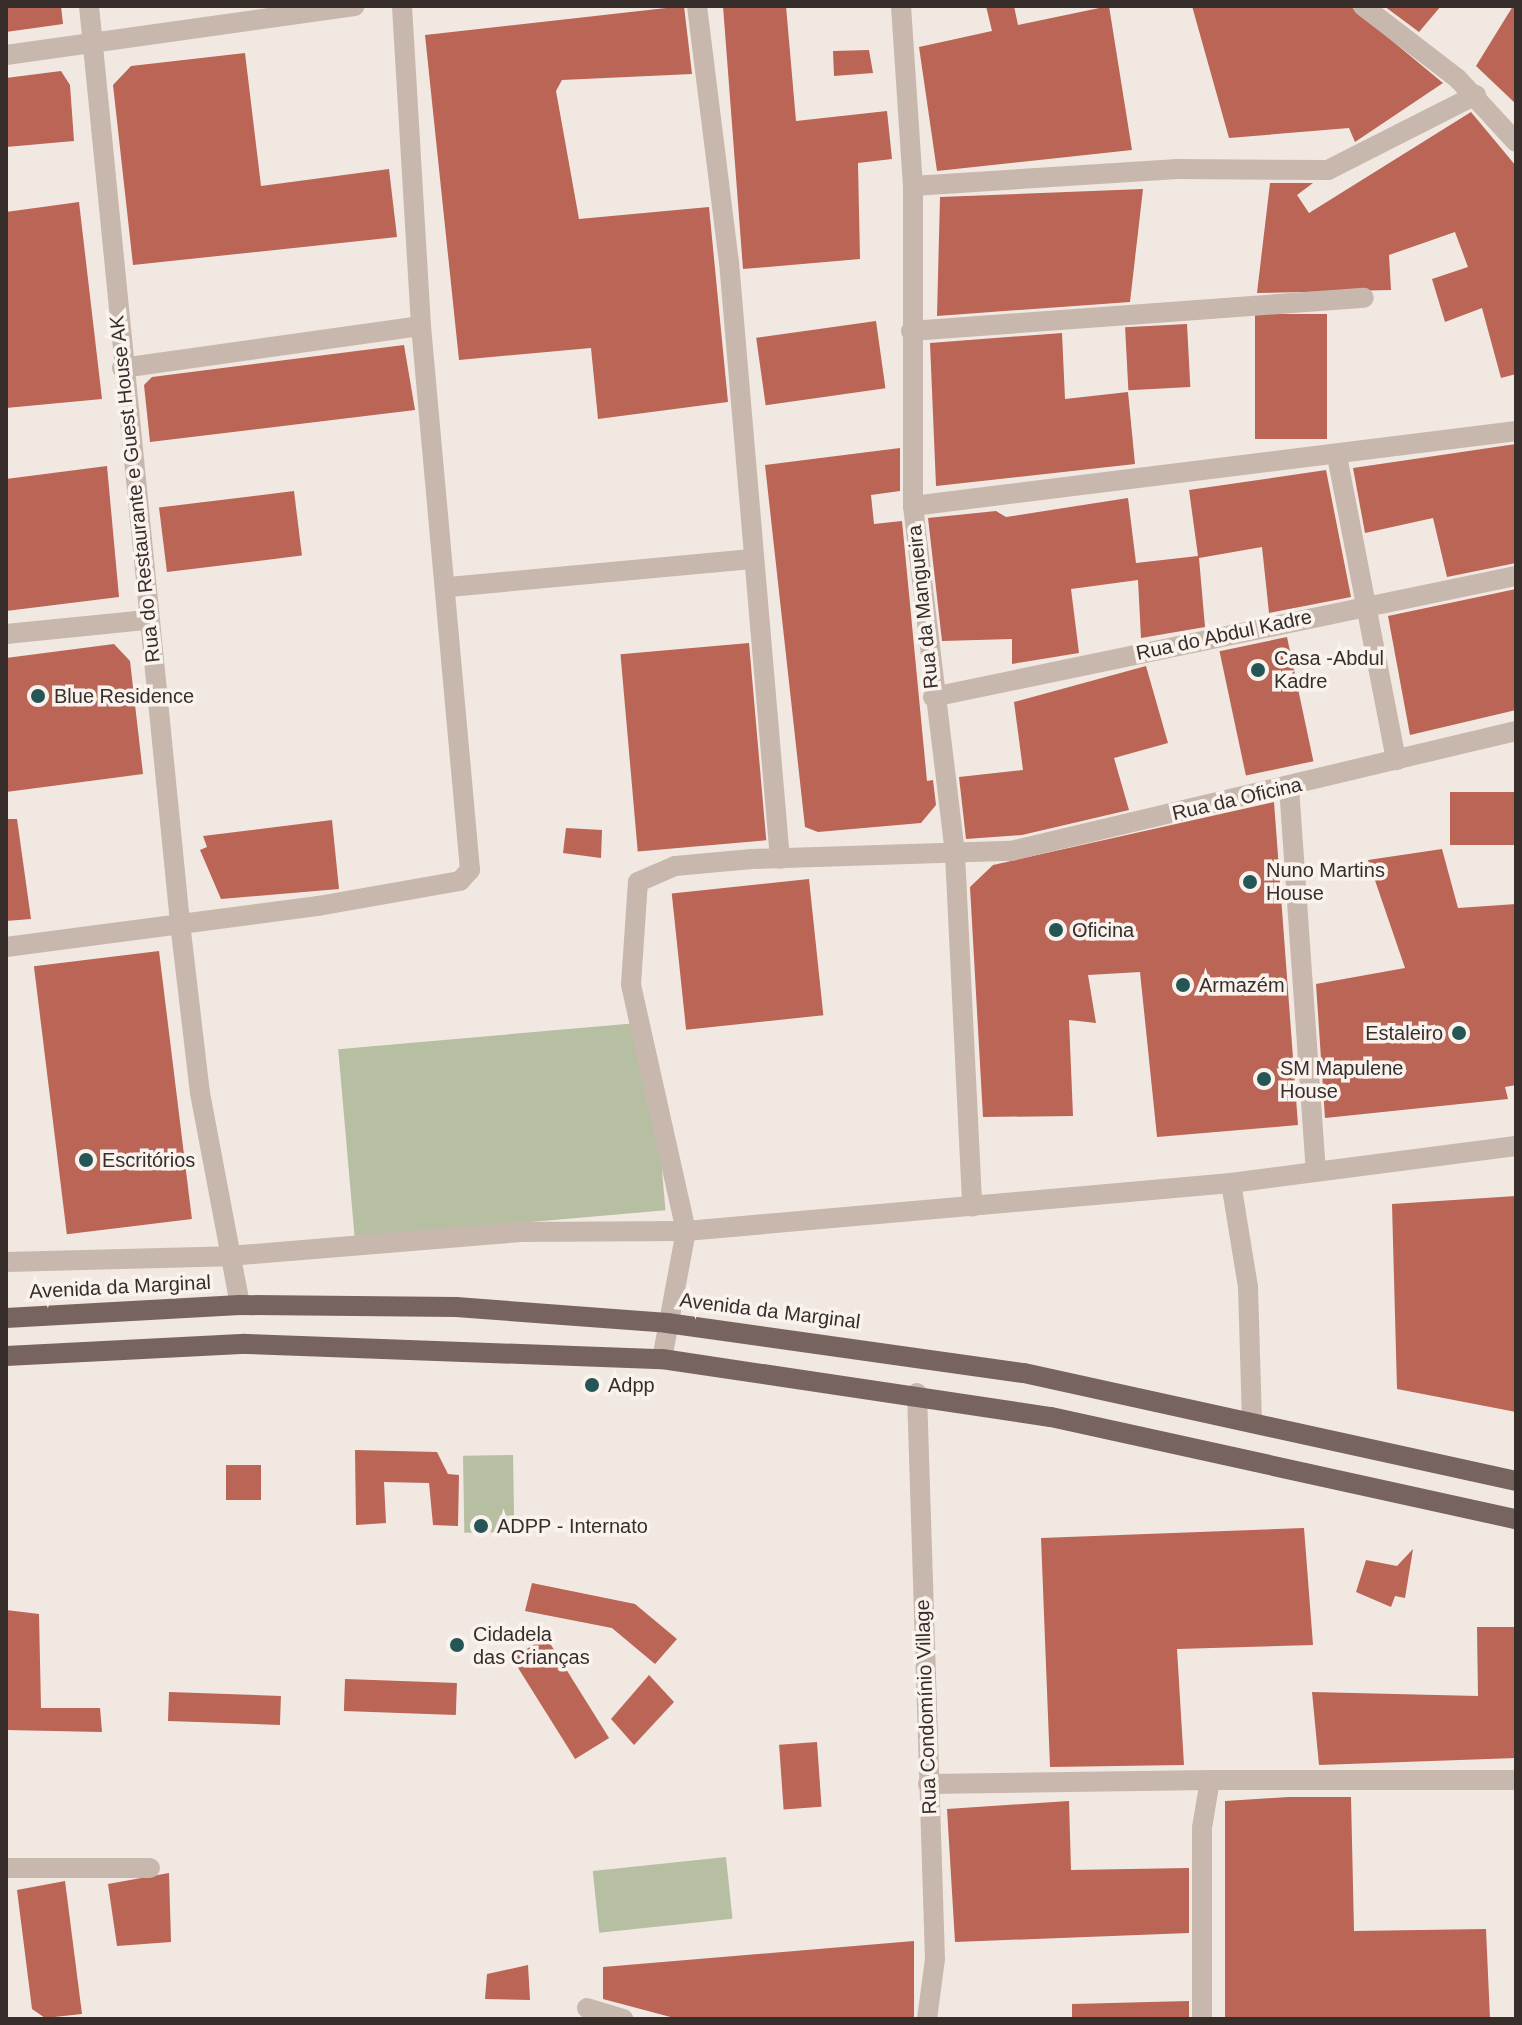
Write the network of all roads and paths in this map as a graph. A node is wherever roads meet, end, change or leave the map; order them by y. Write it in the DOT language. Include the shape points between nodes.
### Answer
graph roads {
  1 [pos="89,6"];
  2 [pos="355,6"];
  3 [pos="402,6"];
  4 [pos="697,6"];
  5 [pos="901,6"];
  6 [pos="1363,6"];
  7 [pos="95,42"];
  8 [pos="6,55"];
  9 [pos="1476,95"];
  10 [pos="1516,142"];
  11 [pos="913,186"];
  12 [pos="1364,298"];
  13 [pos="421,326"];
  14 [pos="911,331"];
  15 [pos="122,368"];
  16 [pos="1516,431"];
  17 [pos="1337,456"];
  18 [pos="913,506"];
  19 [pos="752,559"];
  20 [pos="1516,576"];
  21 [pos="449,587"];
  22 [pos="1367,604"];
  23 [pos="147,620"];
  24 [pos="6,634"];
  25 [pos="933,697"];
  26 [pos="1516,731"];
  27 [pos="1396,760"];
  28 [pos="1289,787"];
  29 [pos="955,854"];
  30 [pos="780,859"];
  31 [pos="180,923"];
  32 [pos="6,947"];
  33 [pos="1516,1146"];
  34 [pos="1316,1170"];
  35 [pos="1231,1183"];
  36 [pos="972,1207"];
  37 [pos="686,1231"];
  38 [pos="229,1256"];
  39 [pos="6,1262"];
  40 [pos="240,1305"];
  41 [pos="6,1318"];
  42 [pos="667,1323"];
  43 [pos="6,1356"];
  44 [pos="662,1359"];
  45 [pos="917,1393"];
  46 [pos="1252,1418"];
  47 [pos="1516,1481"];
  48 [pos="1516,1519"];
  49 [pos="1210,1780"];
  50 [pos="1516,1780"];
  51 [pos="928,1784"];
  52 [pos="6,1868"];
  53 [pos="150,1868"];
  54 [pos="587,2008"];
  55 [pos="623,2019"];
  56 [pos="927,2019"];
  57 [pos="1202,2019"];
  1 -- 7 [label="street, Rua do Restaurante e Guest House AK"];
  2 -- 7 [label="street"];
  3 -- 13 [label="street"];
  4 -- 19 [label="street" via="729,262"];
  5 -- 11 [label="street, Rua da Mangueira"];
  6 -- 9 [label="street"];
  7 -- 8 [label="street"];
  7 -- 15 [label="street, Rua do Restaurante e Guest House AK"];
  9 -- 10 [label="street"];
  9 -- 11 [label="street" via="1328,170 1177,169"];
  11 -- 14 [label="street, Rua da Mangueira"];
  12 -- 14 [label="street"];
  13 -- 15 [label="street"];
  13 -- 21 [label="street"];
  14 -- 18 [label="street, Rua da Mangueira"];
  15 -- 23 [label="street, Rua do Restaurante e Guest House AK"];
  16 -- 17 [label="street"];
  17 -- 18 [label="street"];
  17 -- 22 [label="street"];
  18 -- 25 [label="street, Rua da Mangueira"];
  19 -- 21 [label="street"];
  19 -- 30 [label="street"];
  20 -- 22 [label="street, Rua do Abdul Kadre"];
  21 -- 31 [label="street" via="467,878"];
  22 -- 25 [label="street, Rua do Abdul Kadre"];
  22 -- 27 [label="street"];
  23 -- 24 [label="street"];
  23 -- 31 [label="street, Rua do Restaurante e Guest House AK"];
  25 -- 29 [label="street, Rua da Mangueira"];
  26 -- 27 [label="street, Rua da Oficina"];
  27 -- 28 [label="street, Rua da Oficina"];
  28 -- 29 [label="street, Rua da Oficina" via="1011,851"];
  28 -- 34 [label="street"];
  29 -- 30 [label="street, Rua da Oficina"];
  29 -- 36 [label="street, Rua da Mangueira"];
  30 -- 37 [label="street, Rua da Oficina" via="662,869 632,891 631,984 639,1044"];
  31 -- 32 [label="street"];
  31 -- 38 [label="street, Rua do Restaurante e Guest House AK"];
  33 -- 34 [label="street"];
  34 -- 35 [label="street"];
  35 -- 36 [label="street"];
  35 -- 46 [label="street" via="1248,1287"];
  36 -- 37 [label="street"];
  37 -- 38 [label="street" via="518,1232"];
  37 -- 42 [label="street"];
  38 -- 39 [label="street"];
  38 -- 40 [label="street, Rua do Restaurante e Guest House AK"];
  40 -- 41 [label="main road, Avenida da Marginal"];
  40 -- 42 [label="main road, Avenida da Marginal" via="456,1307"];
  42 -- 44 [label="street"];
  42 -- 46 [label="main road, Avenida da Marginal" via="910,1354"];
  43 -- 44 [label="main road" via="246,1344"];
  44 -- 45 [label="main road"];
  45 -- 48 [label="main road"];
  45 -- 51 [label="street, Rua Condomínio Village"];
  46 -- 47 [label="main road, Avenida da Marginal"];
  49 -- 50 [label="street"];
  49 -- 51 [label="street"];
  49 -- 57 [label="street" via="1202,1828"];
  51 -- 56 [label="street, Rua Condomínio Village" via="935,1959"];
  52 -- 53 [label="street"];
  54 -- 55 [label="street"];
}
